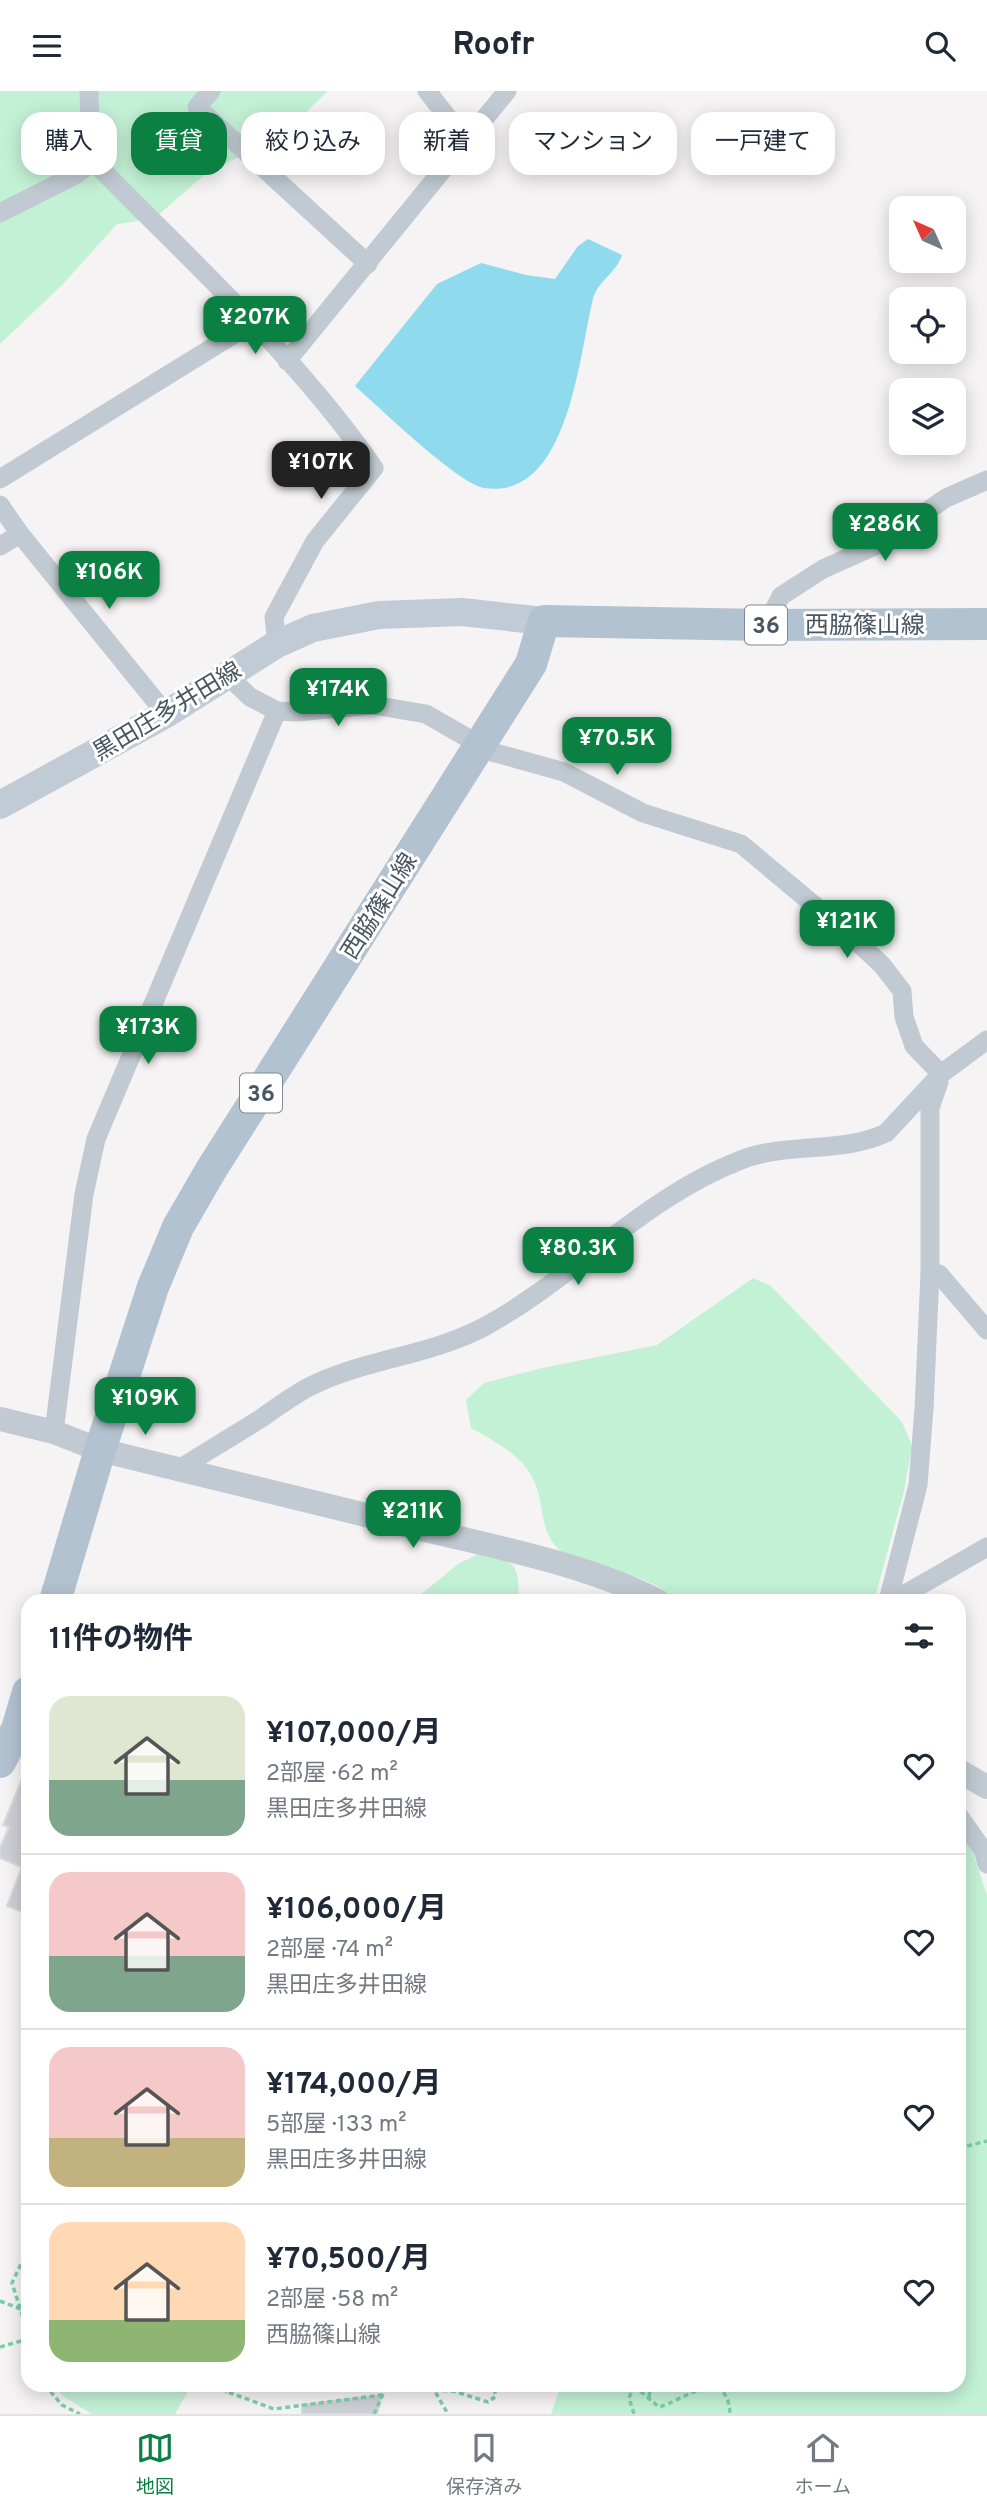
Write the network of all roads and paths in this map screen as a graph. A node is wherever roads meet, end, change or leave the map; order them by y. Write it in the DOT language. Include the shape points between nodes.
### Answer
graph roads {
  1 [pos="89,91"];
  2 [pos="211,91"];
  3 [pos="427,91"];
  4 [pos="507,91"];
  5 [pos="90,112"];
  6 [pos="443,112"];
  7 [pos="491,112"];
  8 [pos="75,175"];
  9 [pos="107,175"];
  10 [pos="440,175"];
  11 [pos="0,213"];
  12 [pos="368,264"];
  13 [pos="251,323"];
  14 [pos="288,361"];
  15 [pos="0,479"];
  16 [pos="987,480"];
  17 [pos="0,505"];
  18 [pos="20,534"];
  19 [pos="0,546"];
  20 [pos="544,621"];
  21 [pos="987,624"];
  22 [pos="766,625"];
  23 [pos="277,644"];
  24 [pos="227,675"];
  25 [pos="277,711"];
  26 [pos="166,714"];
  27 [pos="479,746"];
  28 [pos="0,805"];
  29 [pos="987,1040"];
  30 [pos="942,1075"];
  31 [pos="930,1273"];
  32 [pos="987,1330"];
  33 [pos="0,1419"];
  34 [pos="54,1432"];
  35 [pos="100,1450"];
  36 [pos="179,1469"];
  37 [pos="987,1546"];
  38 [pos="57,1594"];
  39 [pos="645,1594"];
  40 [pos="892,1594"];
  41 [pos="902,1594"];
  42 [pos="21,1716"];
  43 [pos="0,1762"];
  44 [pos="966,1774"];
  45 [pos="987,1787"];
  46 [pos="966,1826"];
  47 [pos="987,1864"];
  48 [pos="987,2141"];
  49 [pos="966,2146"];
  50 [pos="21,2264"];
  51 [pos="0,2301"];
  52 [pos="20,2309"];
  53 [pos="21,2312"];
  54 [pos="21,2341"];
  55 [pos="0,2347"];
  56 [pos="51,2392"];
  57 [pos="228,2392"];
  58 [pos="384,2392"];
  59 [pos="435,2392"];
  60 [pos="456,2392"];
  61 [pos="495,2392"];
  62 [pos="631,2392"];
  63 [pos="642,2392"];
  64 [pos="649,2392"];
  65 [pos="690,2392"];
  66 [pos="719,2392"];
  67 [pos="382,2395"];
  68 [pos="648,2398"];
  69 [pos="274,2409"];
  70 [pos="80,2414"];
  71 [pos="278,2414"];
  72 [pos="374,2414"];
  73 [pos="448,2414"];
  74 [pos="634,2414"];
  75 [pos="730,2414"];
  1 -- 5 [label="street"];
  2 -- 12 [label="street" via="197,107"];
  3 -- 6 [label="street"];
  4 -- 7 [label="street"];
  8 -- 11 [label="street"];
  9 -- 13 [label="street"];
  10 -- 12 [label="street"];
  12 -- 14 [label="street"];
  13 -- 14 [label="street"];
  13 -- 15 [label="street"];
  14 -- 23 [label="street" via="374,468 315,541 274,617"];
  16 -- 22 [label="street" via="946,498 881,543 823,569 781,596"];
  17 -- 18 [label="street"];
  18 -- 19 [label="street"];
  18 -- 26 [label="street"];
  20 -- 22 [label="main road, 西脇篠山線 / 36"];
  20 -- 23 [label="main road, 黒田庄多井田線" via="462,612 379,615 313,628"];
  20 -- 27 [label="main road, 西脇篠山線 / 36" via="531,664"];
  21 -- 22 [label="main road, 西脇篠山線 / 36"];
  23 -- 24 [label="main road, 黒田庄多井田線"];
  24 -- 25 [label="street" via="250,697"];
  24 -- 26 [label="main road, 黒田庄多井田線"];
  25 -- 27 [label="street" via="373,705 426,714"];
  25 -- 34 [label="street" via="96,1139 84,1194"];
  26 -- 28 [label="main road, 黒田庄多井田線"];
  27 -- 30 [label="street" via="564,772 643,813 741,843 882,965 902,991 904,1017 915,1047"];
  27 -- 35 [label="main road, 西脇篠山線 / 36" via="178,1227 153,1287"];
  29 -- 30 [label="street"];
  30 -- 31 [label="street" via="930,1108"];
  30 -- 36 [label="street" via="886,1133 740,1160 622,1228 542,1290 485,1326 450,1343 310,1387"];
  31 -- 32 [label="street" via="939,1274"];
  31 -- 40 [label="street" via="918,1485"];
  33 -- 34 [label="street"];
  34 -- 35 [label="street"];
  35 -- 36 [label="street"];
  35 -- 38 [label="main road, 西脇篠山線 / 36"];
  36 -- 39 [label="street" via="550,1563"];
  37 -- 41 [label="street"];
  42 -- 43 [label="main road"];
  44 -- 45 [label="street"];
  46 -- 47 [label="street" via="984,1850"];
  48 -- 49 [label="path"];
  50 -- 52 [label="path" via="12,2283"];
  51 -- 52 [label="path"];
  52 -- 53 [label="path"];
  54 -- 55 [label="path"];
  56 -- 70 [label="path" via="62,2405"];
  57 -- 69 [label="path"];
  58 -- 67 [label="path"];
  59 -- 73 [label="path"];
  60 -- 61 [label="path" via="488,2402"];
  62 -- 74 [label="path"];
  63 -- 68 [label="path"];
  64 -- 68 [label="path"];
  65 -- 68 [label="path" via="659,2407"];
  66 -- 75 [label="path" via="730,2405"];
  67 -- 69 [label="path"];
  67 -- 72 [label="path"];
  69 -- 71 [label="path"];
}
